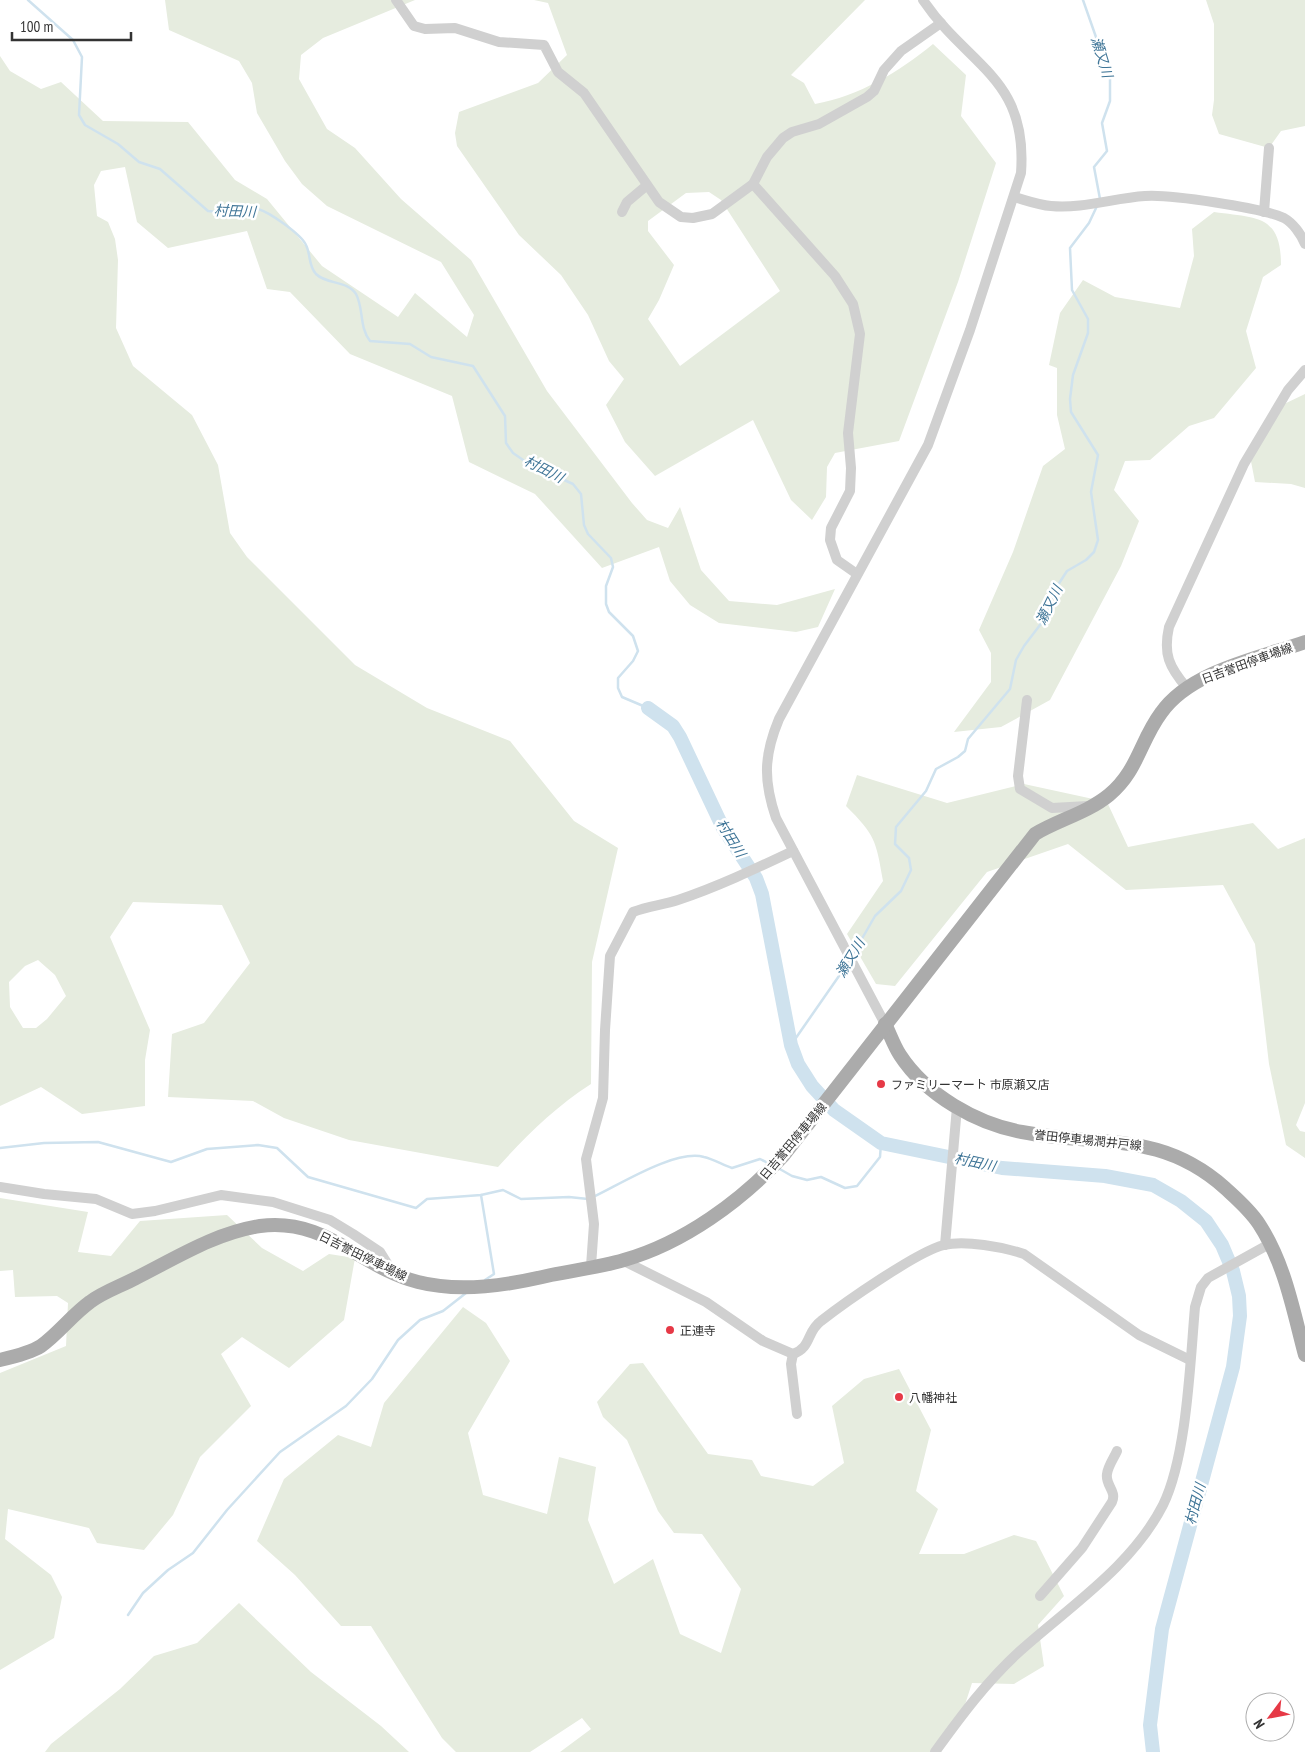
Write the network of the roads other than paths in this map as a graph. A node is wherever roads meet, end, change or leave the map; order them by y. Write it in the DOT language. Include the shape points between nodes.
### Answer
graph roads {
  1 [pos="396,0"];
  2 [pos="923,0"];
  3 [pos="941,23"];
  4 [pos="1268,148"];
  5 [pos="753,184"];
  6 [pos="646,186"];
  7 [pos="1014,197"];
  8 [pos="622,212"];
  9 [pos="1264,212"];
  10 [pos="1301,228"];
  11 [pos="1305,244"];
  12 [pos="1305,370"];
  13 [pos="857,574"];
  14 [pos="1305,642"];
  15 [pos="1187,688"];
  16 [pos="1027,700"];
  17 [pos="1094,806"];
  18 [pos="793,851"];
  19 [pos="886,1024"];
  20 [pos="957,1107"];
  21 [pos="0,1187"];
  22 [pos="1271,1243"];
  23 [pos="945,1245"];
  24 [pos="624,1260"];
  25 [pos="591,1266"];
  26 [pos="393,1273"];
  27 [pos="793,1354"];
  28 [pos="1305,1355"];
  29 [pos="0,1360"];
  30 [pos="1190,1360"];
  31 [pos="797,1414"];
  32 [pos="1117,1451"];
  33 [pos="1040,1596"];
  34 [pos="935,1752"];
  1 -- 6 [label="street" via="414,26 455,28 500,42 544,45 558,72 584,93"];
  2 -- 3 [label="street"];
  3 -- 5 [label="street" via="901,51 867,97 819,124 783,138 767,157"];
  3 -- 7 [label="street" via="1002,88 1016,113 1023,148 1021,173"];
  4 -- 9 [label="street"];
  5 -- 6 [label="street" via="712,214 687,218 664,207"];
  5 -- 13 [label="street" via="835,276 854,304 860,334 848,433 850,491 831,528 830,540 837,560"];
  6 -- 8 [label="street" via="627,202"];
  7 -- 9 [label="street" via="1049,206 1076,206 1168,196"];
  7 -- 13 [label="street" via="928,445"];
  9 -- 10 [label="street"];
  10 -- 11 [label="street"];
  12 -- 15 [label="street" via="1288,390 1244,464 1170,627 1166,644 1169,662"];
  13 -- 18 [label="street" via="786,704 770,740 766,786 776,818"];
  14 -- 15 [label="main road, 日吉誉田停車場線" via="1217,672"];
  15 -- 17 [label="main road, 日吉誉田停車場線" via="1161,711 1126,778"];
  16 -- 17 [label="street" via="1018,776 1020,789 1052,808"];
  17 -- 19 [label="main road, 日吉誉田停車場線" via="1035,834"];
  18 -- 19 [label="street"];
  18 -- 25 [label="street" via="724,883 676,901 633,912 610,956 604,1098 586,1159 594,1224"];
  19 -- 20 [label="main road, 誉田停車場潤井戸線" via="910,1068"];
  19 -- 24 [label="main road, 日吉誉田停車場線" via="760,1180 703,1224"];
  20 -- 22 [label="main road, 誉田停車場潤井戸線" via="991,1124 1023,1132 1125,1142 1179,1157 1213,1177 1238,1199"];
  20 -- 23 [label="street"];
  21 -- 26 [label="street" via="96,1199 132,1214 220,1195 273,1202 330,1220 380,1252"];
  22 -- 28 [label="main road, 誉田停車場潤井戸線"];
  22 -- 30 [label="street" via="1208,1278 1201,1287 1196,1298"];
  23 -- 27 [label="street" via="911,1261 822,1320 812,1331 806,1347"];
  23 -- 30 [label="street" via="1001,1246 1024,1254 1139,1335"];
  24 -- 25 [label="main road, 日吉誉田停車場線"];
  24 -- 27 [label="street" via="706,1302 763,1341"];
  25 -- 26 [label="main road, 日吉誉田停車場線" via="517,1283 480,1286 441,1286"];
  26 -- 29 [label="main road, 日吉誉田停車場線" via="337,1241 313,1232 283,1226 260,1226 220,1236 91,1301 40,1347"];
  27 -- 31 [label="street" via="791,1364"];
  30 -- 34 [label="street" via="1178,1458 1163,1505 1149,1527 1121,1563 996,1675"];
  32 -- 33 [label="street" via="1107,1474 1114,1493 1112,1502 1082,1548"];
}
